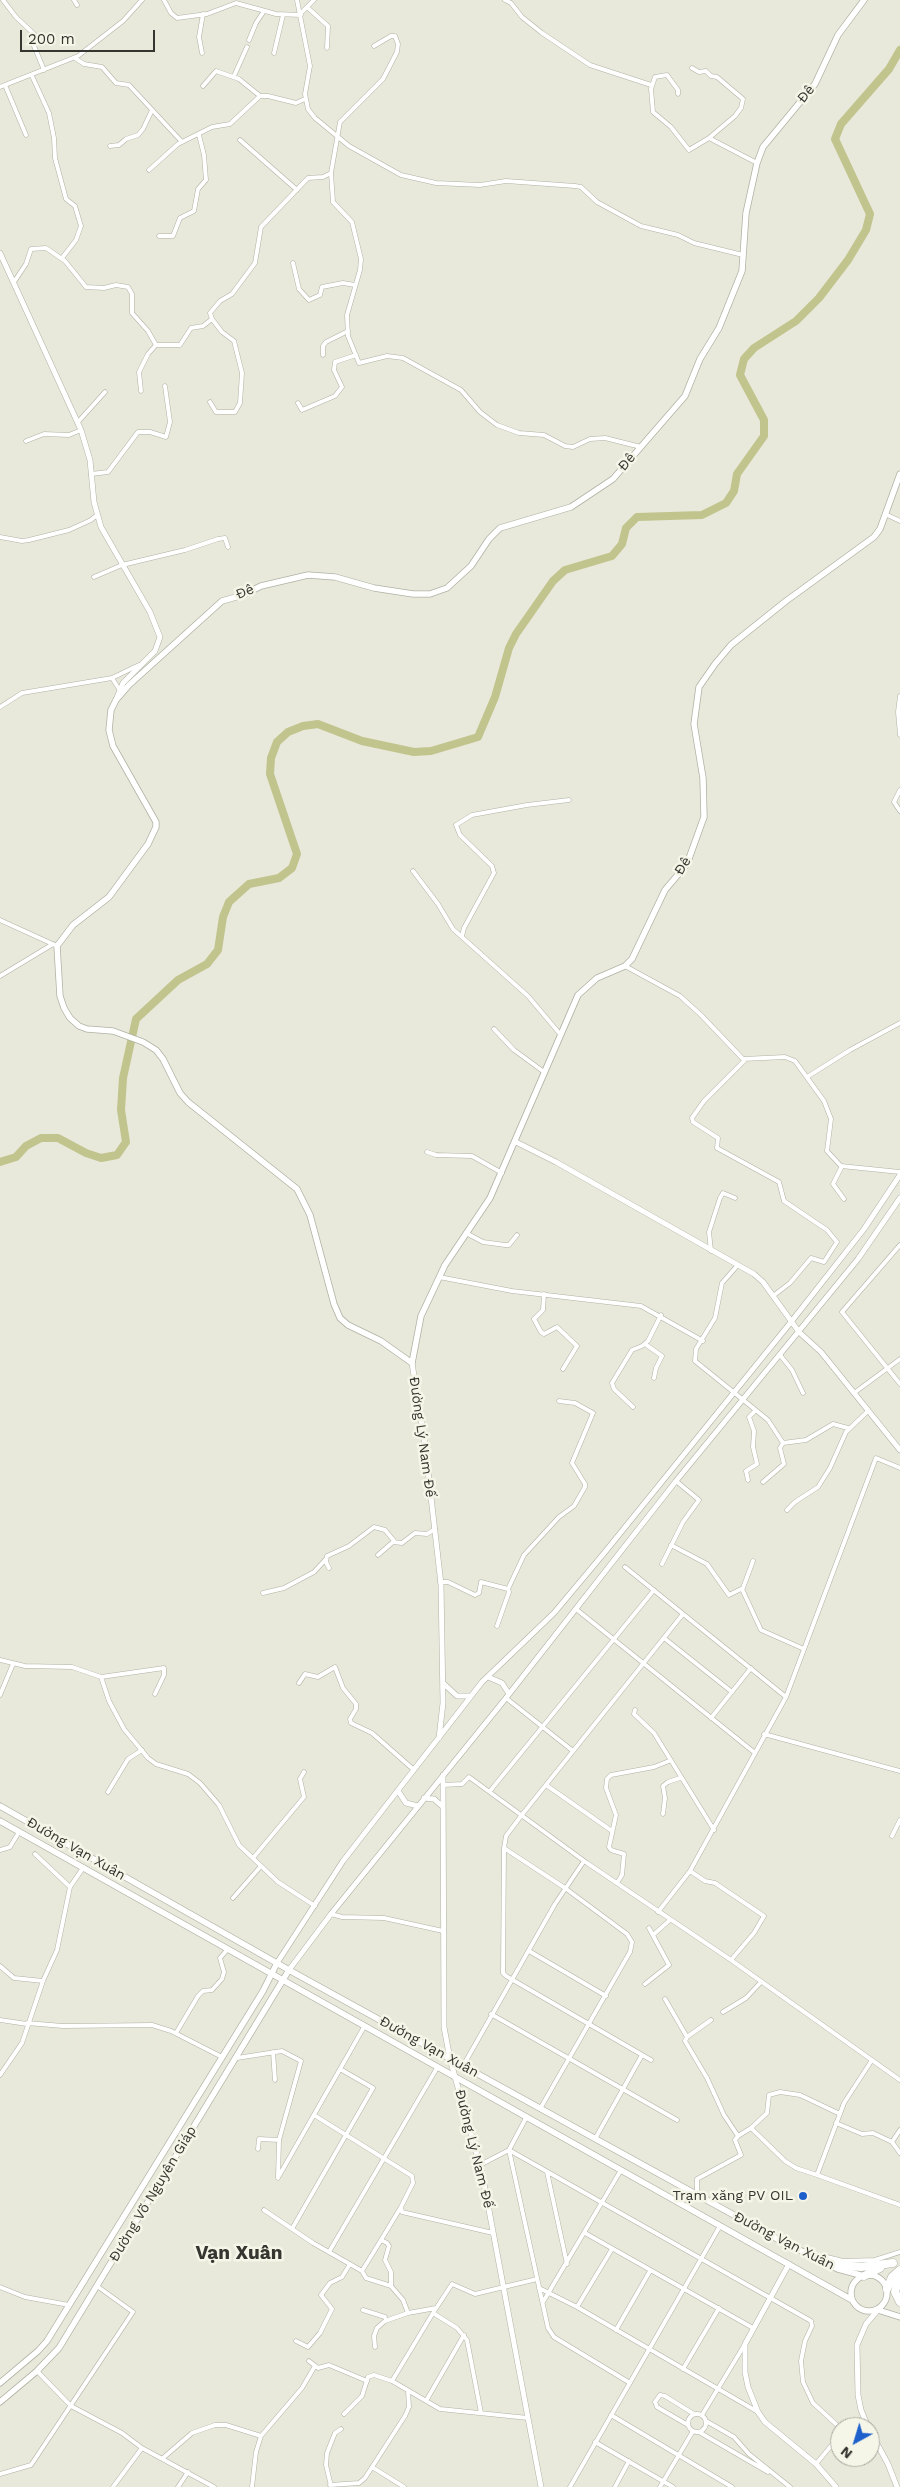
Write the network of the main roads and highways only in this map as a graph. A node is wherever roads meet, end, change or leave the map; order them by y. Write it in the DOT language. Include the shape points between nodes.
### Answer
graph roads {
  1 [pos="864,0"];
  2 [pos="900,474"];
  3 [pos="55,945"];
  4 [pos="439,1277"];
  5 [pos="0,1806"];
  6 [pos="0,1821"];
  7 [pos="277,1964"];
  8 [pos="289,1970"];
  9 [pos="272,1975"];
  10 [pos="283,1982"];
  11 [pos="218,2064"];
  12 [pos="229,2071"];
  13 [pos="897,2261"];
  14 [pos="822,2262"];
  15 [pos="900,2272"];
  16 [pos="864,2276"];
  17 [pos="887,2289"];
  18 [pos="852,2300"];
  19 [pos="900,2304"];
  20 [pos="878,2310"];
  21 [pos="900,2317"];
  22 [pos="0,2383"];
  23 [pos="0,2402"];
  1 -- 3 [label="main road, Đê" via="838,35 815,84 772,134 756,163 746,213 742,271 719,328 700,359 685,396 613,480 571,507 500,528 471,566 447,588 430,594 413,594 335,577 295,578 261,586 222,601 168,648 128,685 116,700 108,720 110,738 156,822 155,831 109,897 73,925"];
  2 -- 4 [label="main road, Đê" via="874,537 793,595 731,645 699,687 694,724 703,778 704,817 687,864 665,890 637,951 625,966 597,978 578,995 490,1198"];
  3 -- 4 [label="main road, Đường Lý Nam Đế" via="60,996 70,1018 87,1029 116,1032 143,1042 160,1054 188,1102 297,1189 310,1215 334,1304 340,1318 348,1325 381,1341 412,1363 419,1322"];
  5 -- 7 [label="main road, Đường Vạn Xuân"];
  6 -- 9 [label="main road, Đường Vạn Xuân"];
  7 -- 8 [label="main road, Đường Vạn Xuân"];
  7 -- 9 [label="main road, Đường Võ Nguyên Giáp"];
  8 -- 10 [label="main road, Đường Võ Nguyên Giáp"];
  8 -- 14 [label="main road, Đường Vạn Xuân"];
  9 -- 10 [label="main road, Đường Vạn Xuân"];
  9 -- 11 [label="main road, Đường Võ Nguyên Giáp"];
  10 -- 12 [label="main road, Đường Võ Nguyên Giáp"];
  10 -- 18 [label="main road, Đường Vạn Xuân"];
  11 -- 12 [label="main road"];
  11 -- 22 [label="main road, Đường Võ Nguyên Giáp" via="38,2351"];
  12 -- 23 [label="main road, Đường Võ Nguyên Giáp" via="59,2348"];
  13 -- 14 [label="highway" via="862,2267"];
  13 -- 16 [label="highway"];
  14 -- 16 [label="main road, Đường Vạn Xuân"];
  15 -- 17 [label="highway" via="892,2277"];
  15 -- 19 [label="highway" via="895,2292"];
  16 -- 17 [label="main road" via="876,2276"];
  16 -- 18 [label="main road" via="858,2278 852,2288"];
  17 -- 19 [label="main road"];
  17 -- 20 [label="main road" via="886,2301"];
  18 -- 20 [label="main road" via="866,2311"];
  20 -- 21 [label="main road"];
}
